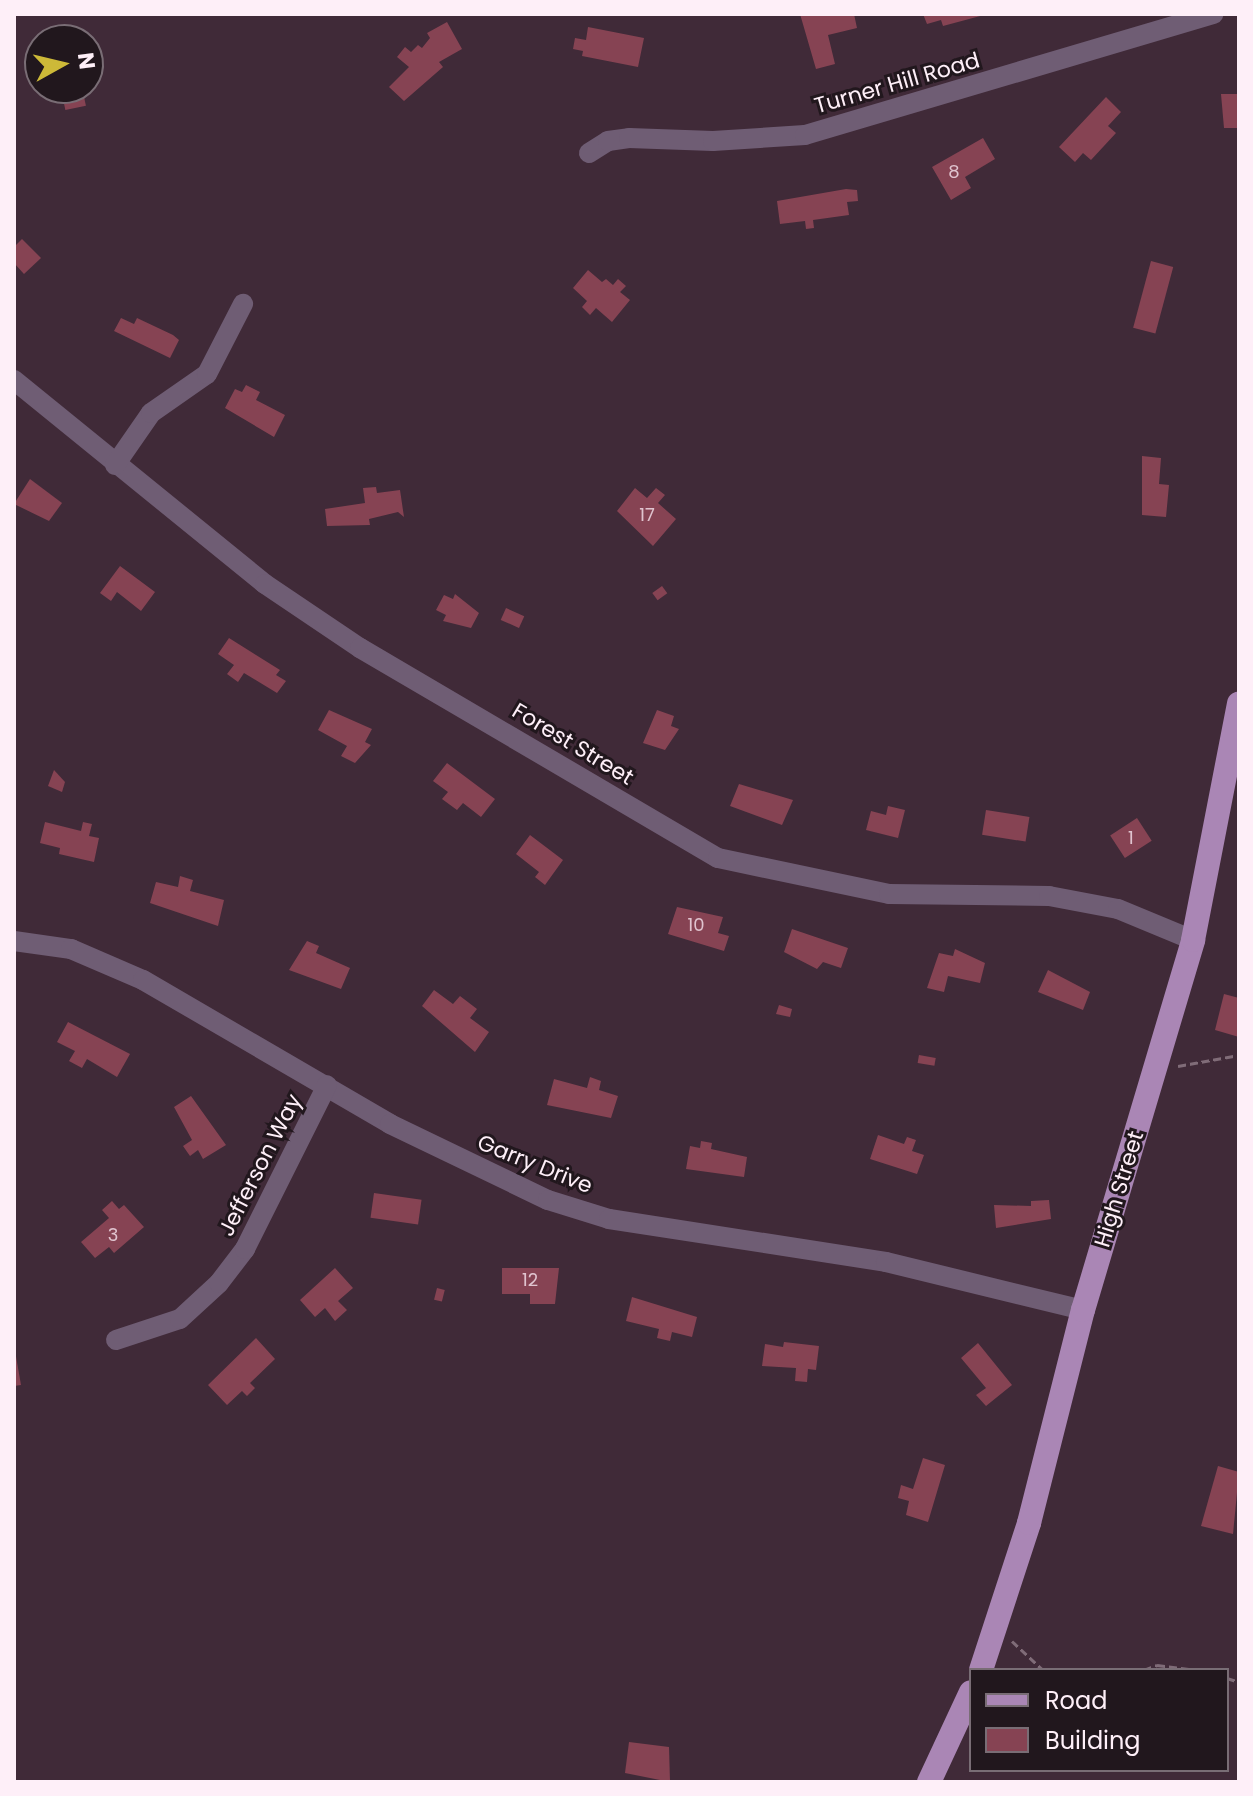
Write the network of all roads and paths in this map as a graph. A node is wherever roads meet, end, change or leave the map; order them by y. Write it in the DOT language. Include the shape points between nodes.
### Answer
graph roads {
  1 [pos="1213,14"];
  2 [pos="589,153"];
  3 [pos="243,304"];
  4 [pos="14,380"];
  5 [pos="115,465"];
  6 [pos="1239,703"];
  7 [pos="1232,777"];
  8 [pos="1193,940"];
  9 [pos="14,941"];
  10 [pos="1239,1055"];
  11 [pos="1155,1071"];
  12 [pos="327,1085"];
  13 [pos="1083,1310"];
  14 [pos="116,1340"];
  15 [pos="996,1628"];
  16 [pos="982,1668"];
  17 [pos="1041,1668"];
  18 [pos="1149,1668"];
  19 [pos="1181,1668"];
  20 [pos="969,1696"];
  21 [pos="929,1782"];
  1 -- 2 [label="street, Turner Hill Road" via="820,131 743,141 629,138 608,141"];
  3 -- 5 [label="street" via="207,374 151,413"];
  4 -- 5 [label="street, Forest Street"];
  5 -- 8 [label="street, Forest Street" via="265,584 360,648 718,858 889,894 1049,896 1118,909"];
  6 -- 7 [label="main road, High Street"];
  7 -- 8 [label="main road, High Street"];
  8 -- 11 [label="main road, High Street"];
  9 -- 12 [label="street, Garry Drive" via="71,949 143,980"];
  10 -- 11 [label="path"];
  11 -- 13 [label="main road, High Street"];
  12 -- 13 [label="street, Garry Drive" via="506,1183 609,1219 886,1262"];
  12 -- 14 [label="street, Jefferson Way" via="245,1249 219,1283 180,1319"];
  13 -- 15 [label="main road, High Street"];
  15 -- 16 [label="main road, High Street"];
  15 -- 17 [label="path"];
  18 -- 19 [label="path"];
  20 -- 21 [label="main road"];
}
